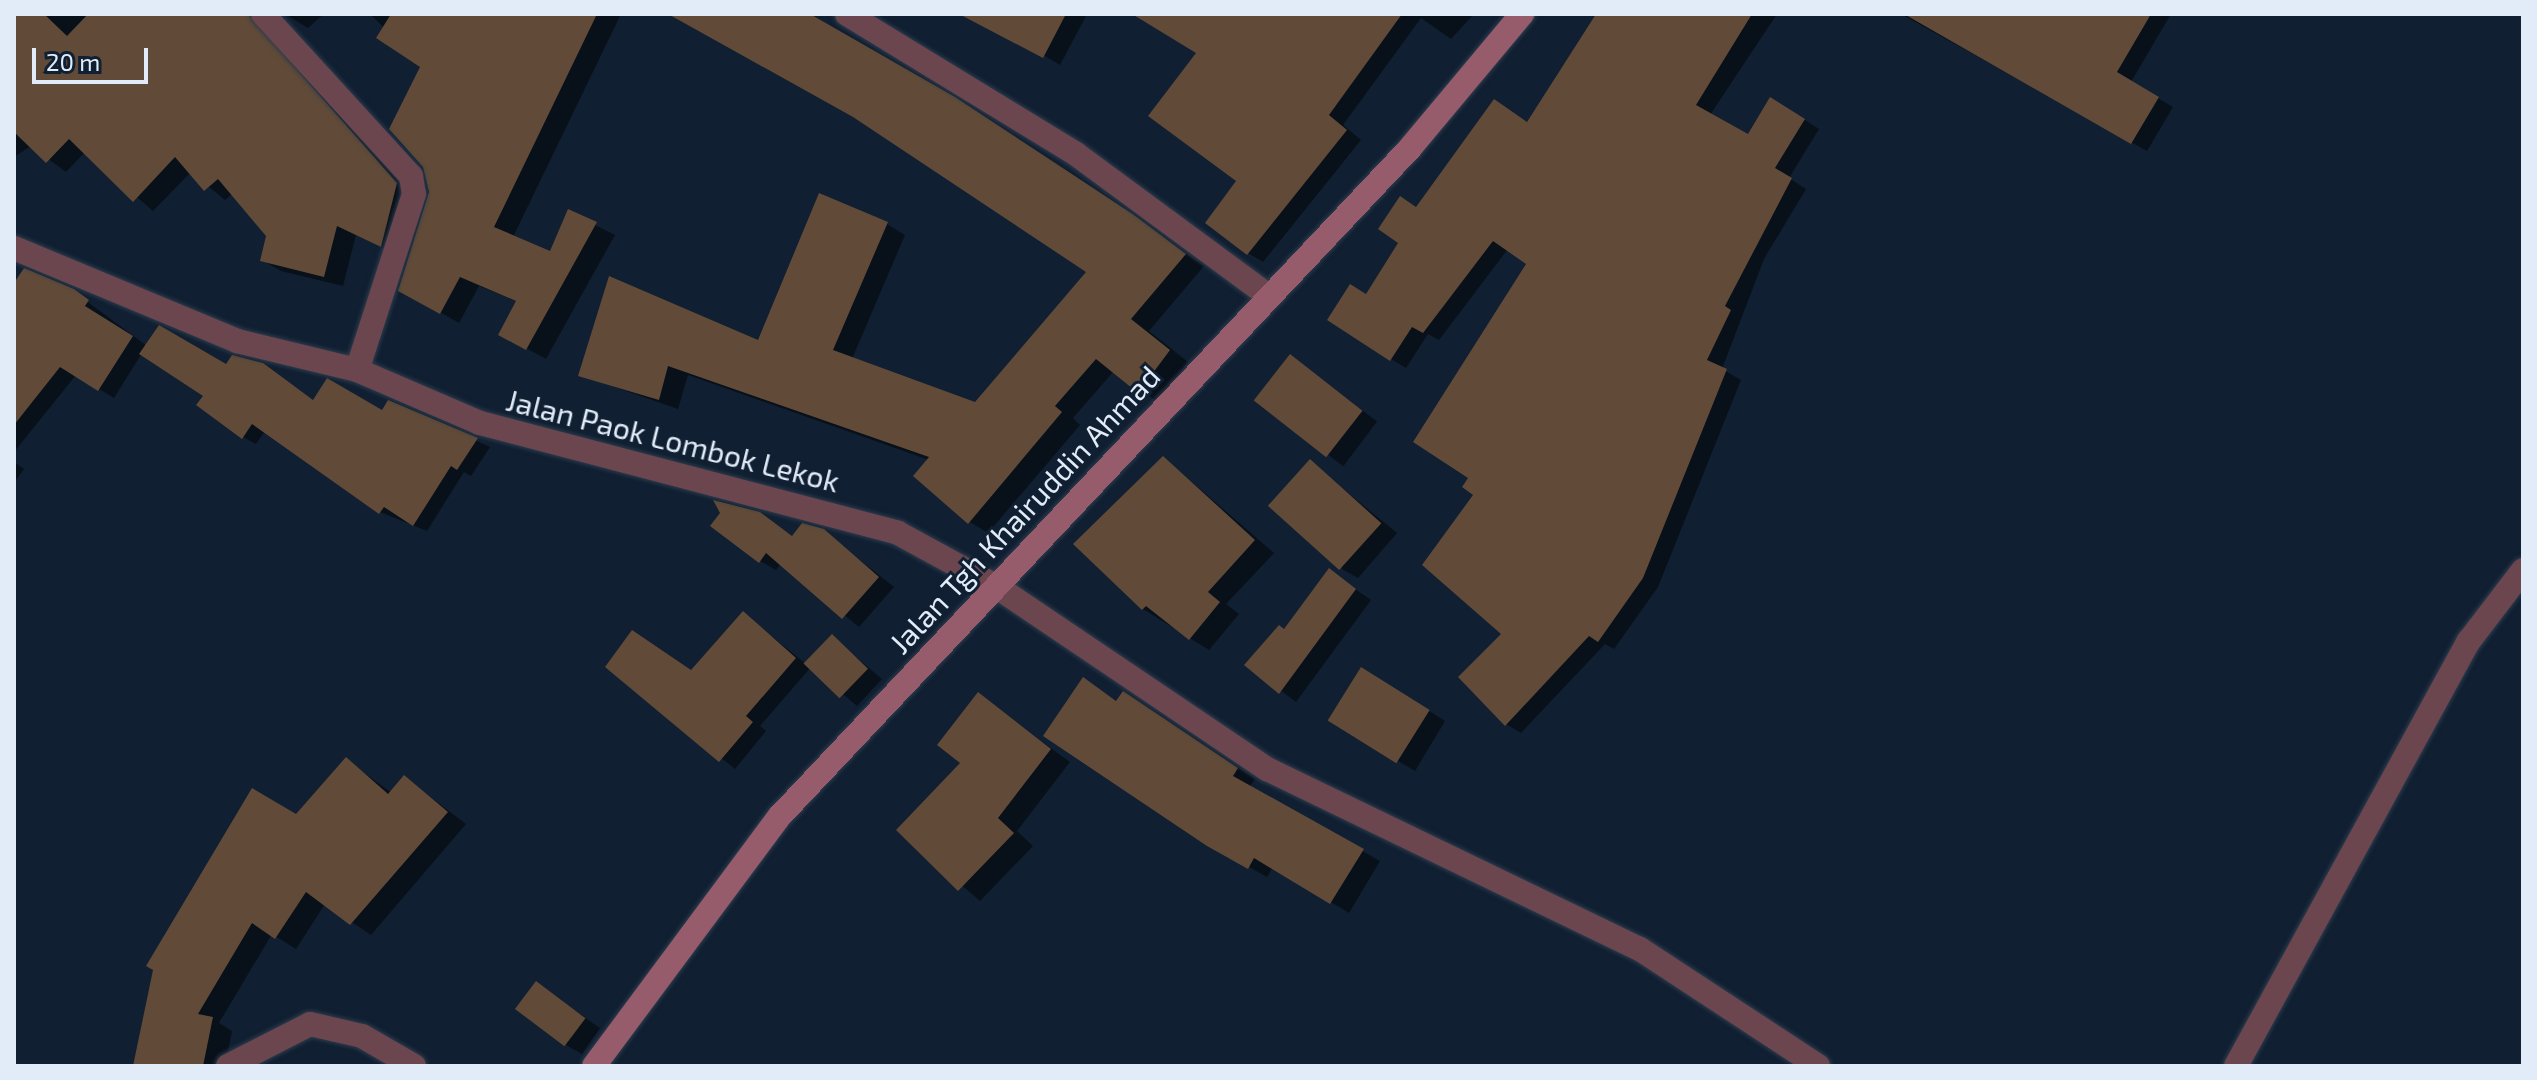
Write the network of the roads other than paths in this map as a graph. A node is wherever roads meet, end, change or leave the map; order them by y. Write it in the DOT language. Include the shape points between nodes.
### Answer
graph roads {
  1 [pos="263,14"];
  2 [pos="847,14"];
  3 [pos="1522,14"];
  4 [pos="14,248"];
  5 [pos="1266,294"];
  6 [pos="357,370"];
  7 [pos="2523,570"];
  8 [pos="997,587"];
  9 [pos="228,1066"];
  10 [pos="414,1066"];
  11 [pos="594,1066"];
  12 [pos="1818,1066"];
  13 [pos="2236,1066"];
  1 -- 6 [label="street" via="411,176 414,194"];
  2 -- 5 [label="street" via="1076,154"];
  3 -- 5 [label="street, Jalan Tgh Khairuddin Ahmad" via="1478,74"];
  4 -- 6 [label="street, Jalan Paok Lombok Lekok" via="237,341"];
  5 -- 8 [label="street, Jalan Tgh Khairuddin Ahmad"];
  6 -- 8 [label="street, Jalan Paok Lombok Lekok" via="480,423 580,454 697,476 898,533"];
  7 -- 13 [label="street" via="2469,641"];
  8 -- 11 [label="street, Jalan Tgh Khairuddin Ahmad" via="779,817"];
  8 -- 12 [label="street, Jalan Paok Lombok Lekok" via="1267,769 1640,949"];
  9 -- 10 [label="street" via="310,1024 362,1036"];
}
